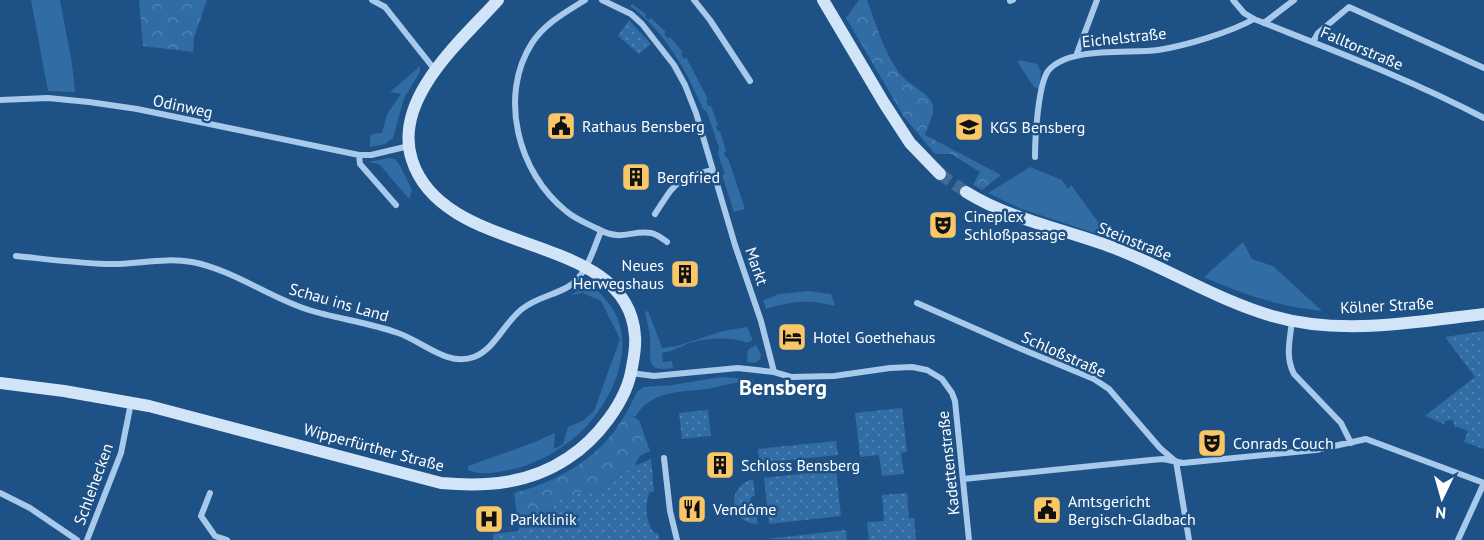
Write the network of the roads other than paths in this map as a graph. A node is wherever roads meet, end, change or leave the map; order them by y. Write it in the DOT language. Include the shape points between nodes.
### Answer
graph roads {
  1 [pos="372,0"];
  2 [pos="498,0"];
  3 [pos="585,0"];
  4 [pos="602,0"];
  5 [pos="693,0"];
  6 [pos="823,0"];
  7 [pos="1097,0"];
  8 [pos="1233,0"];
  9 [pos="1294,0"];
  10 [pos="1254,19"];
  11 [pos="1264,23"];
  12 [pos="1313,42"];
  13 [pos="1076,56"];
  14 [pos="1484,68"];
  15 [pos="436,70"];
  16 [pos="750,81"];
  17 [pos="0,100"];
  18 [pos="1484,118"];
  19 [pos="409,146"];
  20 [pos="359,155"];
  21 [pos="1035,157"];
  22 [pos="712,170"];
  23 [pos="940,174"];
  24 [pos="966,192"];
  25 [pos="396,205"];
  26 [pos="655,214"];
  27 [pos="601,231"];
  28 [pos="667,242"];
  29 [pos="16,256"];
  30 [pos="586,267"];
  31 [pos="917,303"];
  32 [pos="1484,314"];
  33 [pos="1292,321"];
  34 [pos="774,372"];
  35 [pos="631,373"];
  36 [pos="0,383"];
  37 [pos="131,402"];
  38 [pos="1351,443"];
  39 [pos="664,458"];
  40 [pos="1176,461"];
  41 [pos="963,479"];
  42 [pos="1484,483"];
  43 [pos="0,492"];
  44 [pos="210,493"];
  45 [pos="77,540"];
  46 [pos="87,540"];
  47 [pos="227,540"];
  48 [pos="677,540"];
  49 [pos="969,540"];
  50 [pos="1189,540"];
  51 [pos="1458,540"];
  1 -- 15 [label="street" via="385,7"];
  2 -- 15 [label="main road"];
  3 -- 27 [label="street" via="555,19 532,42 517,75 515,96 518,131 533,172 567,212"];
  4 -- 22 [label="street, Markt" via="631,14 674,65 696,113"];
  5 -- 16 [label="street"];
  6 -- 23 [label="main road" via="910,143"];
  7 -- 13 [label="street"];
  8 -- 10 [label="street, Falltorstraße"];
  9 -- 11 [label="street"];
  10 -- 11 [label="street, Falltorstraße"];
  10 -- 13 [label="street, Eichelstraße" via="1229,31 1160,50"];
  11 -- 12 [label="street, Falltorstraße"];
  12 -- 14 [label="street" via="1349,7"];
  12 -- 18 [label="street, Falltorstraße"];
  13 -- 21 [label="street, Eichelstraße" via="1047,72 1035,126"];
  15 -- 19 [label="main road" via="420,91 412,111"];
  17 -- 20 [label="street, Odinweg" via="48,98 137,109"];
  19 -- 20 [label="street, Odinweg"];
  19 -- 30 [label="main road, Wipperfürther Straße" via="421,180 442,204 478,225"];
  20 -- 25 [label="street" via="360,164"];
  22 -- 26 [label="street" via="676,183"];
  22 -- 34 [label="street, Markt"];
  24 -- 33 [label="main road, Steinstraße" via="1006,214 1115,248 1251,309"];
  27 -- 28 [label="street" via="620,237 653,233"];
  27 -- 30 [label="street"];
  29 -- 30 [label="street, Schau ins Land" via="108,264 192,262 307,309 400,333 440,354 462,359 483,352 520,311 568,287"];
  30 -- 35 [label="main road, Wipperfürther Straße" via="615,290 630,312 635,336"];
  31 -- 40 [label="street, Schloßstraße" via="1094,379 1115,395"];
  32 -- 33 [label="main road, Kölner Straße" via="1355,326"];
  33 -- 38 [label="street" via="1290,366 1341,423"];
  34 -- 35 [label="street, Kadettenstraße" via="738,368 654,376"];
  34 -- 41 [label="street, Kadettenstraße" via="791,377 834,376 912,367 934,373 955,401"];
  35 -- 37 [label="main road, Wipperfürther Straße" via="610,416 586,445 552,468 517,481 493,484 441,483"];
  36 -- 37 [label="main road, Wipperfürther Straße"];
  37 -- 46 [label="street, Schlehecken" via="121,453"];
  38 -- 40 [label="street" via="1316,450"];
  38 -- 42 [label="street" via="1374,441"];
  39 -- 48 [label="street" via="669,511"];
  40 -- 41 [label="street" via="1151,460"];
  40 -- 50 [label="street"];
  41 -- 49 [label="street, Kadettenstraße"];
  42 -- 51 [label="street"];
  43 -- 45 [label="street, Schlehecken"];
  44 -- 47 [label="street" via="201,516 215,536"];
}
